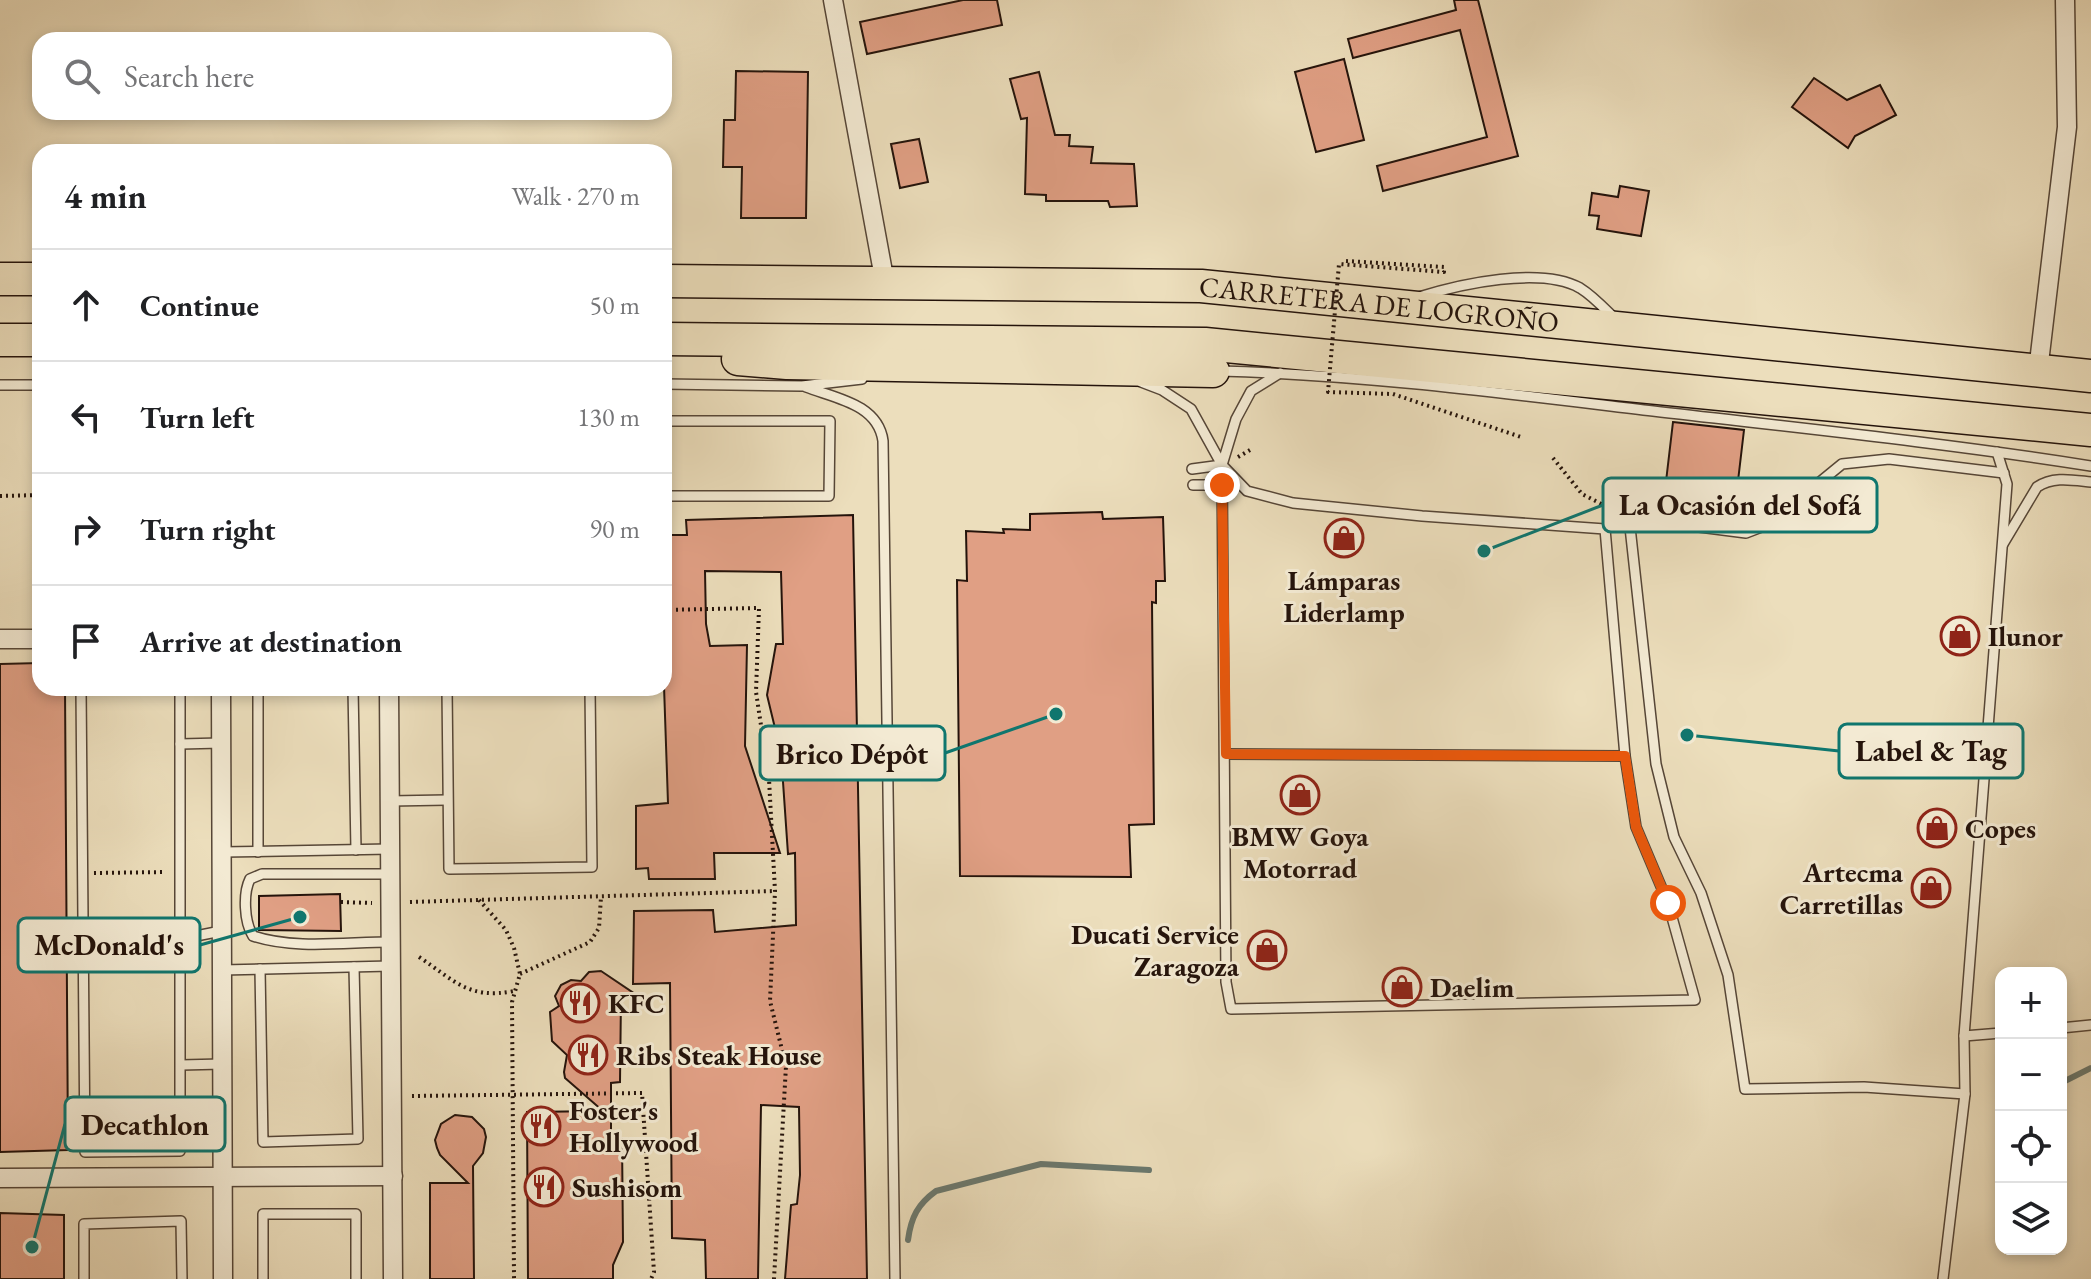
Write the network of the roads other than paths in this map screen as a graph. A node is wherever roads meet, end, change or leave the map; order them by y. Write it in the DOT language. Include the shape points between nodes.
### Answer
graph roads {
  1 [pos="833,0"];
  2 [pos="2065,0"];
  3 [pos="0,279"];
  4 [pos="32,279"];
  5 [pos="672,281"];
  6 [pos="885,283"];
  7 [pos="672,339"];
  8 [pos="0,340"];
  9 [pos="32,340"];
  10 [pos="672,352"];
  11 [pos="1213,371"];
  12 [pos="2038,371"];
  13 [pos="1280,373"];
  14 [pos="880,376"];
  15 [pos="892,376"];
  16 [pos="2091,376"];
  17 [pos="1131,378"];
  18 [pos="672,384"];
  19 [pos="0,385"];
  20 [pos="32,385"];
  21 [pos="802,386"];
  22 [pos="672,421"];
  23 [pos="2091,430"];
  24 [pos="1997,452"];
  25 [pos="1222,465"];
  26 [pos="2091,466"];
  27 [pos="1192,469"];
  28 [pos="2004,473"];
  29 [pos="2091,482"];
  30 [pos="1193,485"];
  31 [pos="1222,485"];
  32 [pos="672,496"];
  33 [pos="2001,547"];
  34 [pos="0,639"];
  35 [pos="32,639"];
  36 [pos="81,696"];
  37 [pos="180,696"];
  38 [pos="221,696"];
  39 [pos="258,696"];
  40 [pos="353,696"];
  41 [pos="389,696"];
  42 [pos="447,696"];
  43 [pos="590,696"];
  44 [pos="221,743"];
  45 [pos="180,744"];
  46 [pos="1226,754"];
  47 [pos="1625,756"];
  48 [pos="447,800"];
  49 [pos="390,801"];
  50 [pos="390,849"];
  51 [pos="356,850"];
  52 [pos="222,852"];
  53 [pos="258,852"];
  54 [pos="391,874"];
  55 [pos="221,931"];
  56 [pos="181,939"];
  57 [pos="391,942"];
  58 [pos="391,966"];
  59 [pos="354,967"];
  60 [pos="260,969"];
  61 [pos="222,970"];
  62 [pos="2091,1025"];
  63 [pos="2067,1027"];
  64 [pos="1995,1033"];
  65 [pos="1964,1036"];
  66 [pos="222,1064"];
  67 [pos="181,1065"];
  68 [pos="1965,1094"];
  69 [pos="393,1176"];
  70 [pos="223,1177"];
  71 [pos="0,1178"];
  72 [pos="84,1279"];
  73 [pos="182,1279"];
  74 [pos="223,1279"];
  75 [pos="263,1279"];
  76 [pos="356,1279"];
  77 [pos="393,1279"];
  78 [pos="895,1279"];
  79 [pos="1943,1279"];
  1 -- 6 [label="street"];
  2 -- 12 [label="street" via="2067,127"];
  3 -- 4 [label="highway"];
  5 -- 6 [label="highway, CARRETERA DE LOGROÑO"];
  6 -- 12 [label="highway, CARRETERA DE LOGROÑO" via="1201,286"];
  7 -- 23 [label="highway, CARRETERA DE LOGROÑO" via="1205,344"];
  8 -- 9 [label="highway"];
  10 -- 11 [label="highway" via="787,363"];
  11 -- 13 [label="lane"];
  11 -- 17 [label="lane"];
  12 -- 16 [label="highway, CARRETERA DE LOGROÑO"];
  13 -- 24 [label="lane" via="1521,395"];
  13 -- 25 [label="lane" via="1251,391"];
  14 -- 21 [label="lane"];
  15 -- 17 [label="lane"];
  17 -- 25 [label="lane" via="1191,409"];
  18 -- 21 [label="lane"];
  19 -- 20 [label="lane"];
  21 -- 78 [label="lane" via="861,407 877,423 883,441"];
  22 -- 32 [label="lane" via="830,421 829,496"];
  24 -- 26 [label="lane"];
  24 -- 28 [label="lane"];
  25 -- 27 [label="lane"];
  25 -- 31 [label="lane"];
  25 -- 47 [label="lane" via="1247,491 1293,503 1605,529"];
  28 -- 33 [label="lane"];
  28 -- 68 [label="lane" via="1889,459 1842,464 1785,518 1746,533 1629,518 1656,764 1674,837 1701,893 1728,975 1745,1089 1864,1087"];
  29 -- 33 [label="lane" via="2062,479 2037,487"];
  30 -- 31 [label="lane"];
  31 -- 46 [label="lane"];
  33 -- 65 [label="lane"];
  34 -- 35 [label="street"];
  36 -- 67 [label="lane" via="85,1152 180,1151"];
  37 -- 45 [label="lane"];
  38 -- 44 [label="street"];
  39 -- 53 [label="lane"];
  40 -- 51 [label="lane"];
  41 -- 49 [label="street"];
  42 -- 48 [label="lane"];
  43 -- 48 [label="lane" via="592,867 449,869"];
  44 -- 45 [label="lane"];
  44 -- 52 [label="street"];
  45 -- 56 [label="lane"];
  46 -- 47 [label="lane"];
  46 -- 47 [label="lane" via="1226,982 1231,1009 1695,1000 1668,903 1636,827"];
  48 -- 49 [label="lane"];
  49 -- 50 [label="street"];
  50 -- 51 [label="lane"];
  50 -- 54 [label="street"];
  51 -- 53 [label="lane"];
  52 -- 53 [label="lane"];
  52 -- 55 [label="street"];
  54 -- 57 [label="street"];
  54 -- 57 [label="lane" via="262,874 250,879 246,888 247,925 253,936 280,942"];
  55 -- 56 [label="lane"];
  55 -- 61 [label="street"];
  56 -- 67 [label="lane"];
  57 -- 58 [label="street"];
  58 -- 59 [label="lane"];
  58 -- 69 [label="street"];
  59 -- 60 [label="lane"];
  59 -- 60 [label="lane" via="358,1139 263,1142"];
  60 -- 61 [label="lane"];
  61 -- 66 [label="street"];
  62 -- 63 [label="lane"];
  64 -- 65 [label="lane"];
  65 -- 68 [label="lane"];
  66 -- 67 [label="lane"];
  66 -- 70 [label="street"];
  68 -- 79 [label="lane"];
  69 -- 70 [label="street"];
  69 -- 77 [label="street"];
  70 -- 71 [label="street"];
  70 -- 74 [label="street"];
  72 -- 73 [label="lane" via="84,1224 181,1221"];
  75 -- 76 [label="lane" via="263,1214 356,1214"];
}
